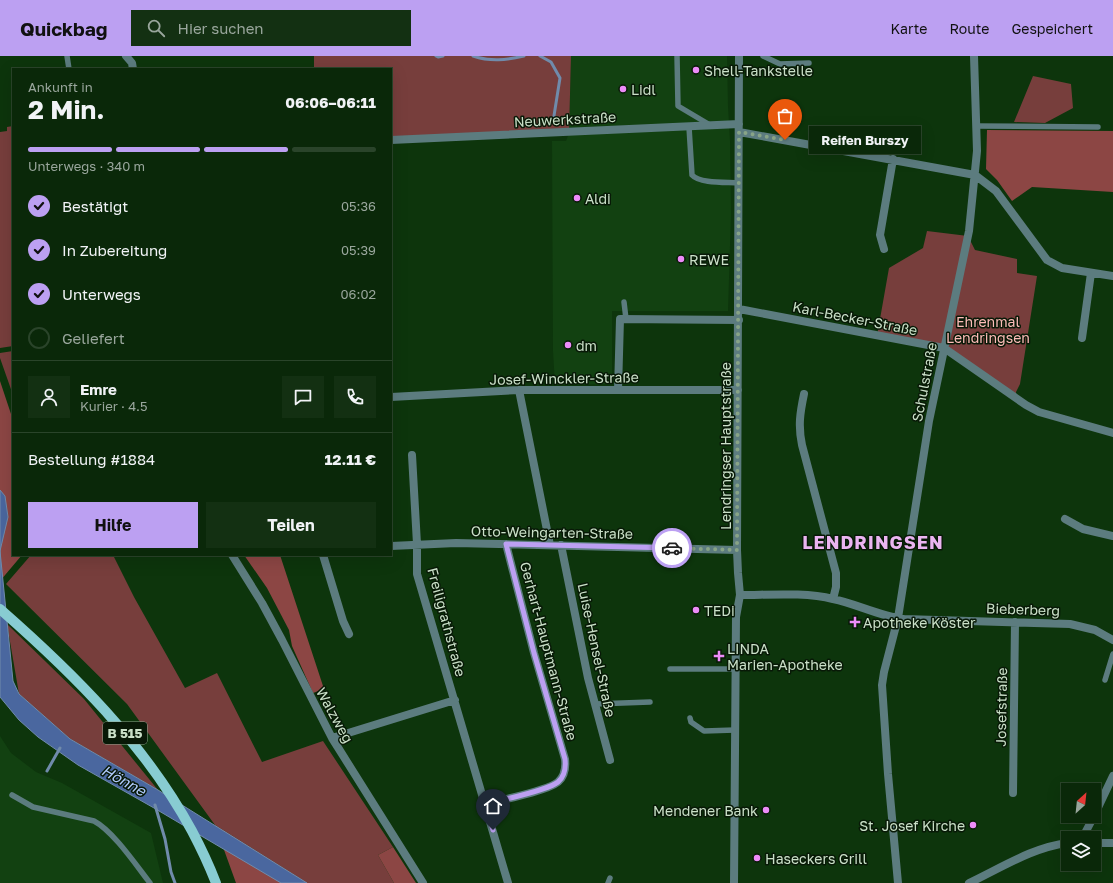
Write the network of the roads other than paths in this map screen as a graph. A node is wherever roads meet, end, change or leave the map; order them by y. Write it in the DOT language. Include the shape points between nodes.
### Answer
graph roads {
  1 [pos="68,56"];
  2 [pos="126,56"];
  3 [pos="677,56"];
  4 [pos="739,56"];
  5 [pos="763,56"];
  6 [pos="974,56"];
  7 [pos="809,63"];
  8 [pos="69,68"];
  9 [pos="133,68"];
  10 [pos="689,126"];
  11 [pos="710,126"];
  12 [pos="976,126"];
  13 [pos="1098,127"];
  14 [pos="739,128"];
  15 [pos="392,140"];
  16 [pos="893,159"];
  17 [pos="975,175"];
  18 [pos="739,183"];
  19 [pos="884,249"];
  20 [pos="1091,273"];
  21 [pos="1113,276"];
  22 [pos="624,302"];
  23 [pos="739,309"];
  24 [pos="626,319"];
  25 [pos="739,320"];
  26 [pos="1082,338"];
  27 [pos="944,348"];
  28 [pos="519,390"];
  29 [pos="618,390"];
  30 [pos="738,390"];
  31 [pos="804,394"];
  32 [pos="392,397"];
  33 [pos="1113,432"];
  34 [pos="412,455"];
  35 [pos="1065,519"];
  36 [pos="1113,536"];
  37 [pos="417,544"];
  38 [pos="506,544"];
  39 [pos="550,545"];
  40 [pos="561,545"];
  41 [pos="392,546"];
  42 [pos="737,550"];
  43 [pos="233,556"];
  44 [pos="323,556"];
  45 [pos="740,595"];
  46 [pos="833,599"];
  47 [pos="0,608"];
  48 [pos="898,618"];
  49 [pos="1015,622"];
  50 [pos="349,634"];
  51 [pos="1113,640"];
  52 [pos="1113,654"];
  53 [pos="670,669"];
  54 [pos="736,669"];
  55 [pos="1106,680"];
  56 [pos="455,700"];
  57 [pos="650,702"];
  58 [pos="595,704"];
  59 [pos="690,718"];
  60 [pos="735,730"];
  61 [pos="332,738"];
  62 [pos="610,760"];
  63 [pos="1113,776"];
  64 [pos="1013,793"];
  65 [pos="12,795"];
  66 [pos="1101,801"];
  67 [pos="485,804"];
  68 [pos="1101,843"];
  69 [pos="1113,843"];
  70 [pos="1061,844"];
  71 [pos="150,883"];
  72 [pos="216,883"];
  73 [pos="423,883"];
  74 [pos="508,883"];
  75 [pos="734,883"];
  76 [pos="898,883"];
  77 [pos="970,883"];
  1 -- 8 [label="lane"];
  2 -- 9 [label="street"];
  3 -- 11 [label="lane" via="678,106"];
  4 -- 14 [label="street, Lendringser Hauptstraße"];
  5 -- 7 [label="lane" via="780,64"];
  6 -- 12 [label="street, Schulstraße"];
  10 -- 11 [label="street, Neuwerkstraße"];
  10 -- 15 [label="street, Neuwerkstraße"];
  10 -- 18 [label="lane" via="692,175 702,181"];
  11 -- 14 [label="street, Neuwerkstraße"];
  12 -- 13 [label="lane"];
  12 -- 17 [label="street, Schulstraße"];
  14 -- 16 [label="street, Neuwerkstraße"];
  14 -- 18 [label="street, Lendringser Hauptstraße"];
  16 -- 17 [label="street, Neuwerkstraße"];
  16 -- 19 [label="street" via="880,234"];
  17 -- 20 [label="street" via="996,191 1047,260 1062,268"];
  17 -- 27 [label="street, Schulstraße" via="969,231"];
  18 -- 23 [label="street, Lendringser Hauptstraße"];
  20 -- 21 [label="street"];
  20 -- 26 [label="street"];
  22 -- 24 [label="lane"];
  23 -- 25 [label="street, Lendringser Hauptstraße"];
  23 -- 27 [label="street, Karl-Becker-Straße"];
  24 -- 25 [label="street"];
  24 -- 29 [label="street" via="620,319"];
  25 -- 30 [label="street, Lendringser Hauptstraße"];
  27 -- 33 [label="street, Karl-Becker-Straße" via="1039,412"];
  27 -- 48 [label="street, Schulstraße" via="929,421"];
  28 -- 29 [label="street, Josef-Winckler-Straße"];
  28 -- 32 [label="street, Josef-Winckler-Straße"];
  28 -- 39 [label="street"];
  29 -- 30 [label="street, Josef-Winckler-Straße"];
  30 -- 42 [label="street, Lendringser Hauptstraße"];
  31 -- 46 [label="street" via="799,431 836,573"];
  34 -- 37 [label="street, Freiligrathstraße"];
  35 -- 36 [label="street" via="1083,529"];
  37 -- 38 [label="street, Otto-Weingarten-Straße"];
  37 -- 41 [label="street, Otto-Weingarten-Straße"];
  37 -- 56 [label="street, Freiligrathstraße" via="417,574"];
  38 -- 39 [label="street, Otto-Weingarten-Straße"];
  38 -- 67 [label="street, Gerhart-Hauptmann-Straße" via="566,767 564,774 554,785"];
  39 -- 40 [label="street, Otto-Weingarten-Straße"];
  40 -- 42 [label="street, Otto-Weingarten-Straße"];
  40 -- 58 [label="street, Luise-Hensel-Straße"];
  42 -- 45 [label="street, Lendringser Hauptstraße"];
  43 -- 61 [label="street, Walzweg" via="262,603"];
  44 -- 50 [label="street"];
  45 -- 46 [label="street, Bieberberg"];
  45 -- 54 [label="street, Lendringser Hauptstraße" via="736,617"];
  46 -- 48 [label="street, Bieberberg"];
  47 -- 72 [label="main road, B 515" via="92,695 122,730 166,788 192,830"];
  48 -- 49 [label="street, Bieberberg"];
  48 -- 76 [label="street, Schulstraße" via="882,685"];
  49 -- 51 [label="street, Bieberberg" via="1083,626"];
  49 -- 64 [label="street, Josefstraße"];
  52 -- 55 [label="lane"];
  53 -- 54 [label="lane"];
  54 -- 60 [label="street, Lendringser Hauptstraße"];
  56 -- 61 [label="street"];
  56 -- 67 [label="street, Freiligrathstraße"];
  57 -- 58 [label="lane"];
  58 -- 62 [label="street, Luise-Hensel-Straße"];
  59 -- 60 [label="lane" via="691,722 704,731"];
  60 -- 75 [label="street, Lendringser Hauptstraße"];
  61 -- 73 [label="street, Walzweg"];
  63 -- 66 [label="street"];
  65 -- 71 [label="lane" via="33,807 102,825"];
  67 -- 74 [label="street, Freiligrathstraße"];
  68 -- 69 [label="street"];
  70 -- 77 [label="street" via="1017,860"];
}
